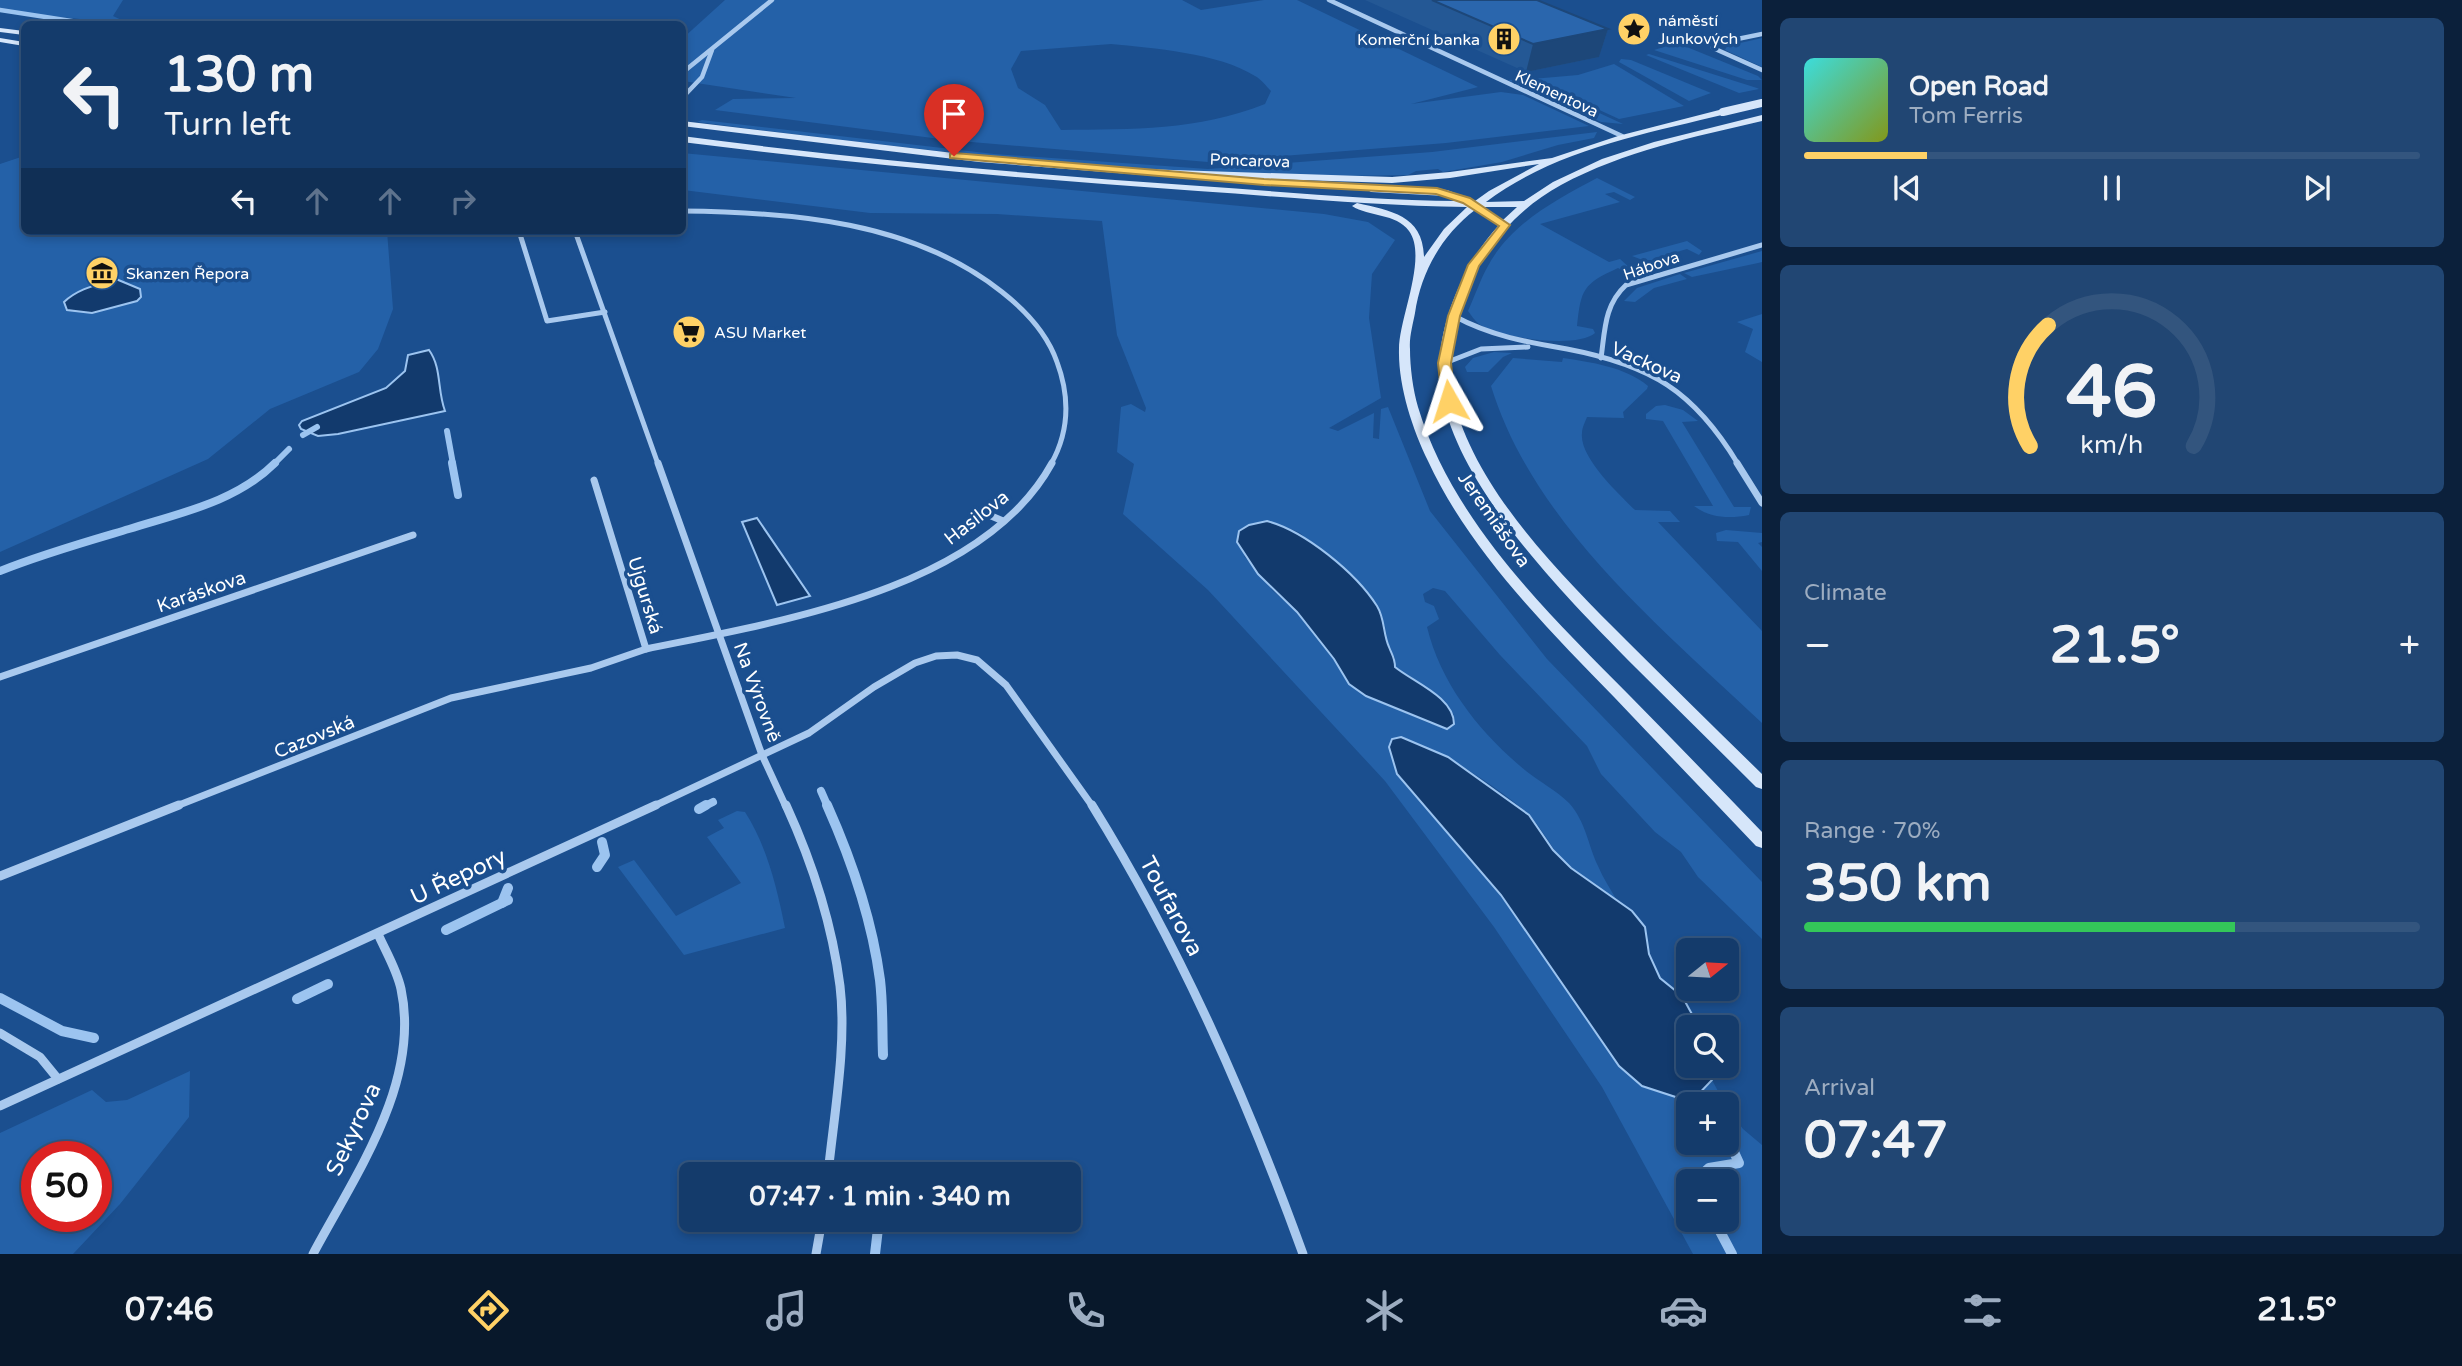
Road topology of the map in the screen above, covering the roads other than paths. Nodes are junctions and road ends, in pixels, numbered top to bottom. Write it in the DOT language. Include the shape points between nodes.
graph roads {
  1 [pos="772,0"];
  2 [pos="1329,0"];
  3 [pos="0,30"];
  4 [pos="21,33"];
  5 [pos="1762,34"];
  6 [pos="0,40"];
  7 [pos="21,44"];
  8 [pos="712,49"];
  9 [pos="686,70"];
  10 [pos="1762,70"];
  11 [pos="686,94"];
  12 [pos="1762,103"];
  13 [pos="1762,118"];
  14 [pos="686,123"];
  15 [pos="1622,136"];
  16 [pos="686,139"];
  17 [pos="1564,158"];
  18 [pos="1143,172"];
  19 [pos="1308,195"];
  20 [pos="1527,205"];
  21 [pos="1475,206"];
  22 [pos="686,211"];
  23 [pos="1505,225"];
  24 [pos="520,235"];
  25 [pos="576,235"];
  26 [pos="1762,245"];
  27 [pos="1420,273"];
  28 [pos="605,312"];
  29 [pos="1454,316"];
  30 [pos="1549,348"];
  31 [pos="1601,358"];
  32 [pos="1445,363"];
  33 [pos="594,480"];
  34 [pos="1761,499"];
  35 [pos="982,512"];
  36 [pos="1003,521"];
  37 [pos="413,535"];
  38 [pos="719,634"];
  39 [pos="646,649"];
  40 [pos="921,660"];
  41 [pos="0,677"];
  42 [pos="762,755"];
  43 [pos="1762,783"];
  44 [pos="1762,842"];
  45 [pos="0,876"];
  46 [pos="379,934"];
  47 [pos="0,1034"];
  48 [pos="58,1079"];
  49 [pos="0,1106"];
  50 [pos="829,1162"];
  51 [pos="820,1232"];
  52 [pos="313,1254"];
  53 [pos="816,1254"];
  54 [pos="1303,1254"];
  1 -- 8 [label="street"];
  2 -- 15 [label="street, Klementova"];
  3 -- 4 [label="main road"];
  5 -- 10 [label="street" via="1713,44 1713,48"];
  6 -- 7 [label="main road"];
  8 -- 9 [label="street"];
  8 -- 11 [label="street" via="706,74"];
  12 -- 15 [label="main road, Jeremiášova, bridge"];
  13 -- 20 [label="main road, Jeremiášova" via="1676,138 1606,161 1555,184"];
  14 -- 18 [label="main road, Poncarova" via="979,159"];
  15 -- 17 [label="main road, Jeremiášova"];
  16 -- 19 [label="main road, Poncarova" via="921,166"];
  17 -- 18 [label="main road, Poncarova" via="1392,180"];
  17 -- 21 [label="main road, Jeremiášova"];
  18 -- 21 [label="main road" via="1437,191"];
  19 -- 21 [label="main road, Poncarova"];
  19 -- 27 [label="main road" via="1373,210 1408,226 1418,238"];
  20 -- 21 [label="main road, Poncarova"];
  20 -- 23 [label="main road, Jeremiášova"];
  21 -- 23 [label="main road"];
  21 -- 27 [label="main road, Jeremiášova" via="1452,226"];
  22 -- 36 [label="street, Hasilova" via="795,217 908,242 957,263 998,288 1029,318 1054,350 1067,390 1064,436 1046,472"];
  23 -- 29 [label="main road, Jeremiášova" via="1473,265"];
  24 -- 28 [label="street" via="547,321"];
  25 -- 28 [label="street, Na Výrovně"];
  26 -- 31 [label="street, Hábova" via="1626,285 1615,293 1607,311"];
  27 -- 44 [label="main road, Jeremiášova" via="1405,326 1405,369 1421,433 1449,489 1491,552 1552,625"];
  28 -- 38 [label="street, Na Výrovně"];
  29 -- 30 [label="street, Vackova" via="1486,334"];
  29 -- 32 [label="main road, Jeremiášova"];
  30 -- 31 [label="street, Vackova"];
  30 -- 32 [label="street, Vackova" via="1491,348"];
  31 -- 34 [label="street, Vackova" via="1656,379 1694,404"];
  32 -- 43 [label="main road, Jeremiášova" via="1449,401 1461,433 1515,525 1600,622"];
  33 -- 39 [label="street, Ujgurská"];
  35 -- 36 [label="street"];
  36 -- 38 [label="street, Hasilova" via="967,549 848,603"];
  37 -- 41 [label="street, Karáskova"];
  38 -- 39 [label="street, Ujgurská"];
  38 -- 42 [label="street, Na Výrovně"];
  39 -- 45 [label="street, Cazovská" via="591,668 452,698"];
  40 -- 42 [label="street, U Řepory" via="818,729"];
  40 -- 54 [label="street, Toufarova" via="960,656 979,661 996,676 1066,766 1128,864 1204,1008"];
  42 -- 46 [label="street, U Řepory"];
  42 -- 50 [label="street, Na Výrovně" via="807,850 839,987 840,1061"];
  46 -- 48 [label="street, U Řepory"];
  46 -- 52 [label="street, Sekyrova" via="401,991 404,1036 393,1095"];
  47 -- 48 [label="street" via="33,1050"];
  48 -- 49 [label="street, U Řepory"];
  51 -- 53 [label="street"];
}
